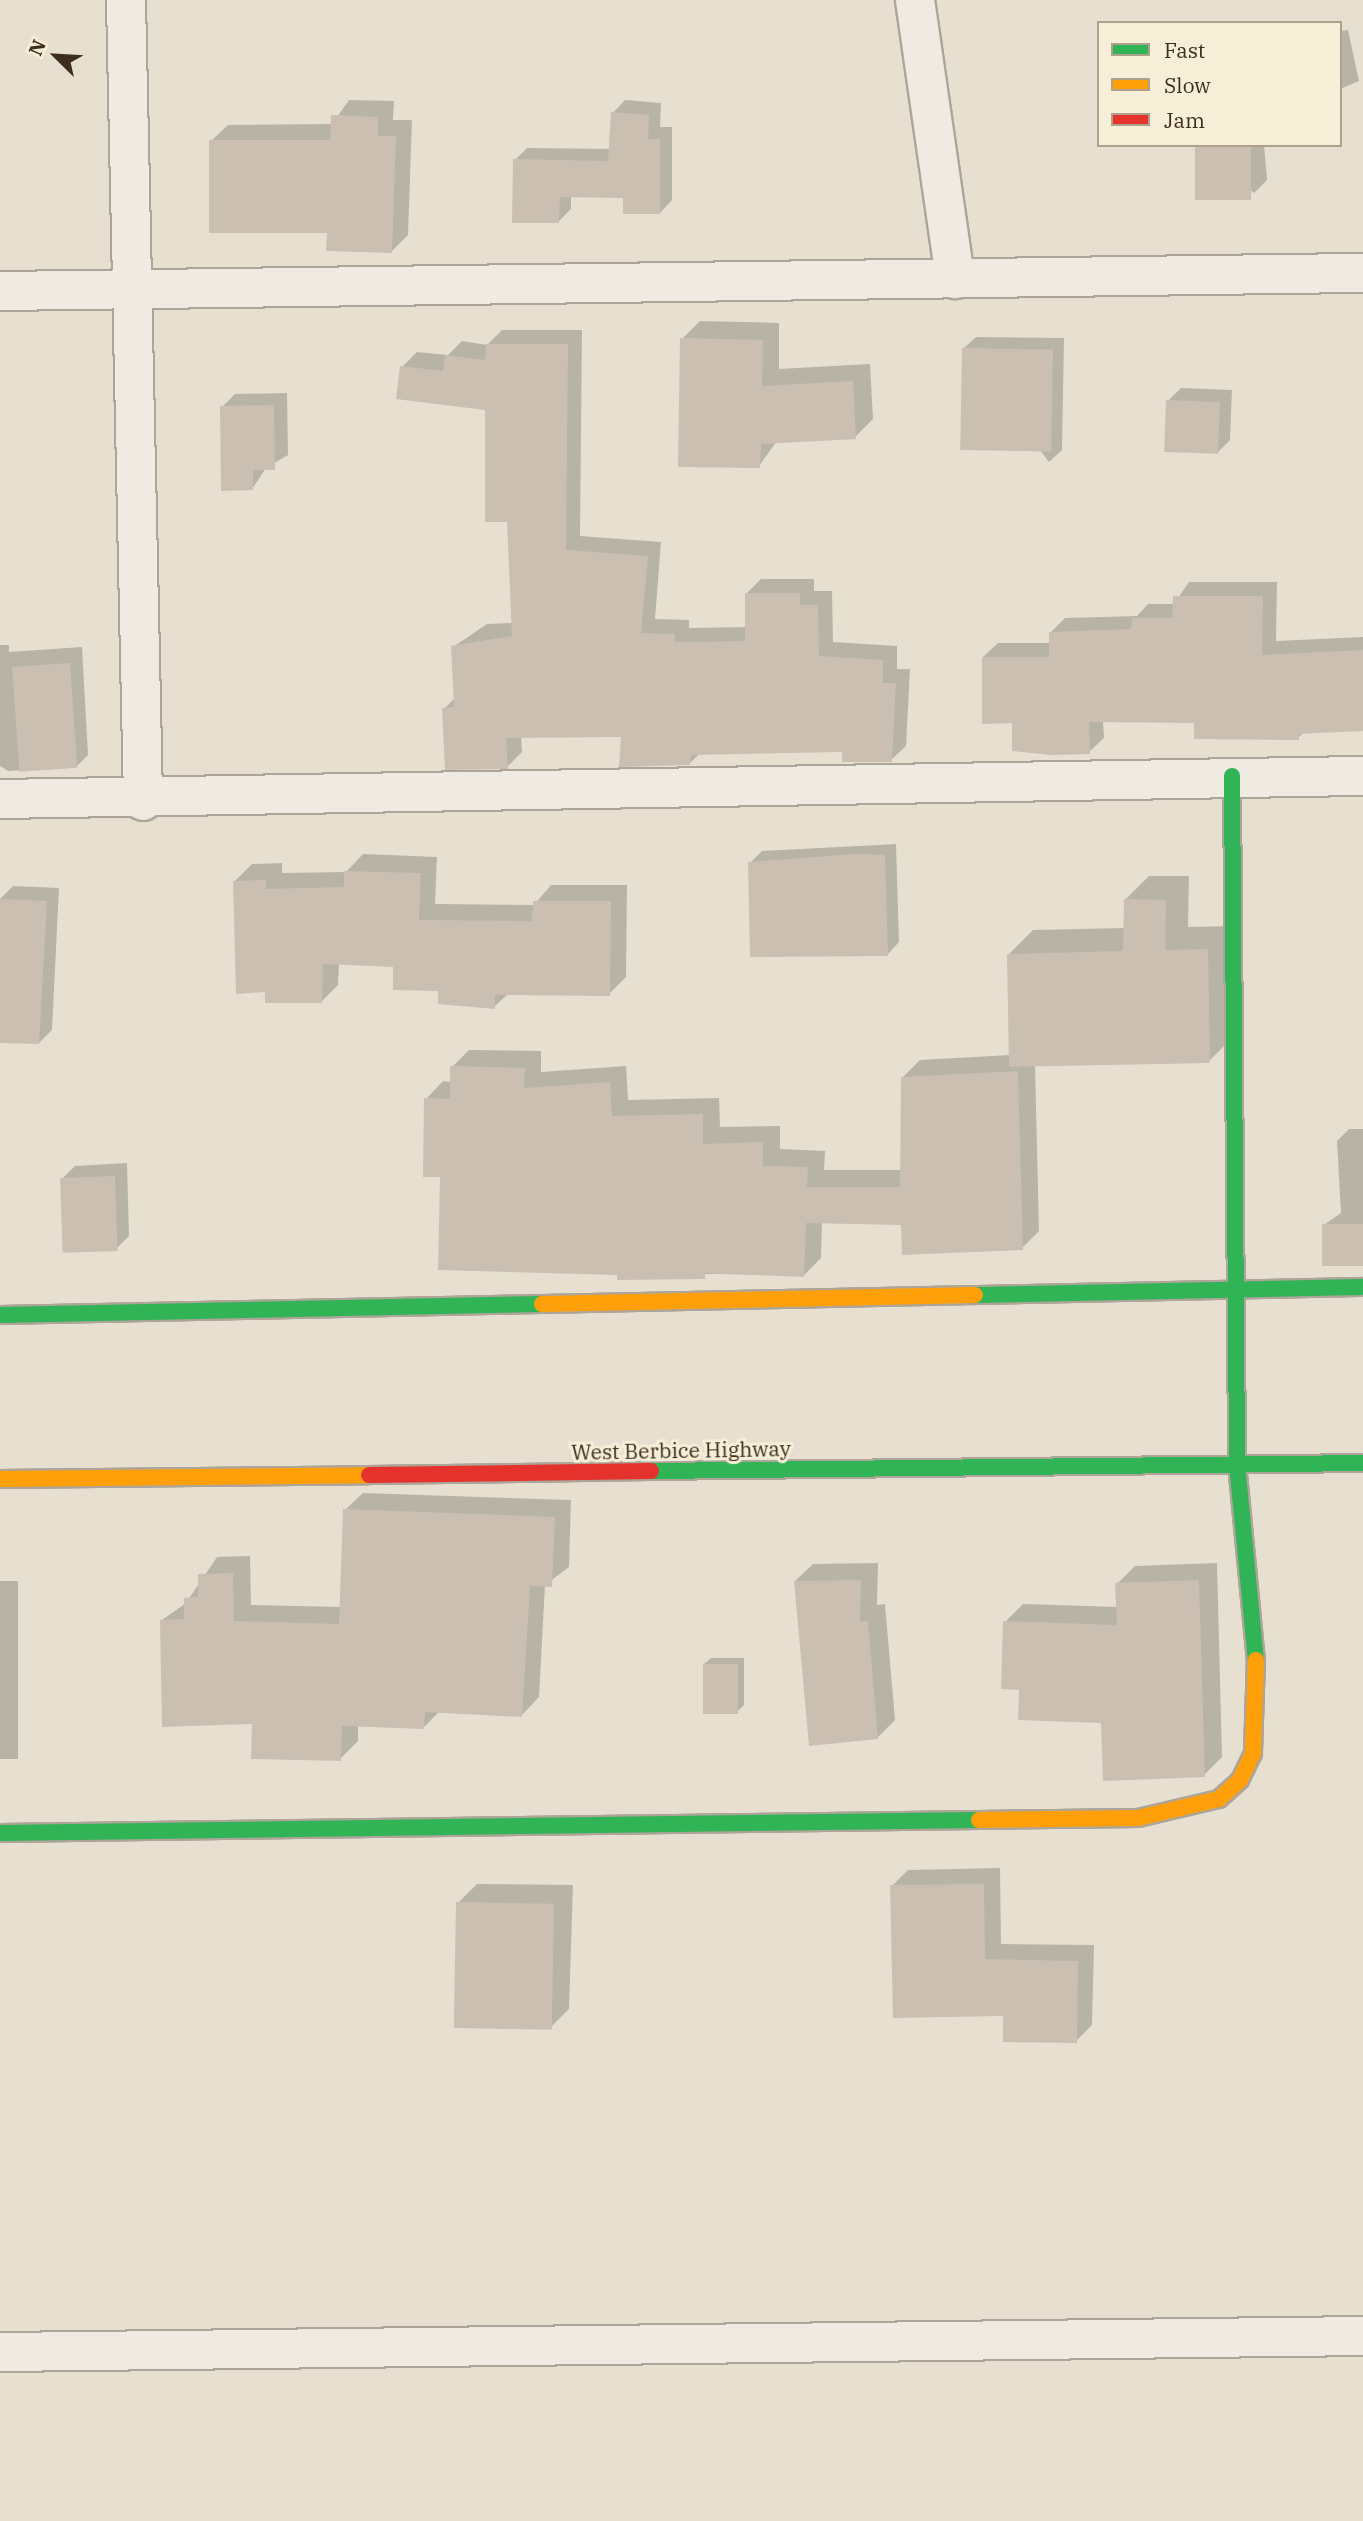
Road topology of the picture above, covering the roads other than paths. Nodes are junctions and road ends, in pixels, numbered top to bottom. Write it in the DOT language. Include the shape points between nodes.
graph roads {
  1 [pos="127,0"];
  2 [pos="915,0"];
  3 [pos="1363,273"];
  4 [pos="955,279"];
  5 [pos="0,291"];
  6 [pos="133,292"];
  7 [pos="1232,776"];
  8 [pos="1363,776"];
  9 [pos="0,799"];
  10 [pos="143,801"];
  11 [pos="1363,1287"];
  12 [pos="1236,1290"];
  13 [pos="0,1315"];
  14 [pos="1363,1463"];
  15 [pos="1237,1464"];
  16 [pos="0,1479"];
  17 [pos="0,1833"];
  18 [pos="1363,2336"];
  19 [pos="0,2352"];
  1 -- 6 [label="street"];
  2 -- 4 [label="street"];
  3 -- 4 [label="street"];
  4 -- 6 [label="street"];
  5 -- 6 [label="street"];
  6 -- 10 [label="street"];
  7 -- 8 [label="street"];
  7 -- 10 [label="street"];
  7 -- 12 [label="street"];
  9 -- 10 [label="street"];
  11 -- 12 [label="street"];
  12 -- 13 [label="street"];
  12 -- 15 [label="street"];
  14 -- 15 [label="street, West Berbice Highway"];
  15 -- 16 [label="street, West Berbice Highway"];
  15 -- 17 [label="street" via="1256,1627 1253,1753 1240,1780 1219,1799 1138,1818"];
  18 -- 19 [label="street"];
}
